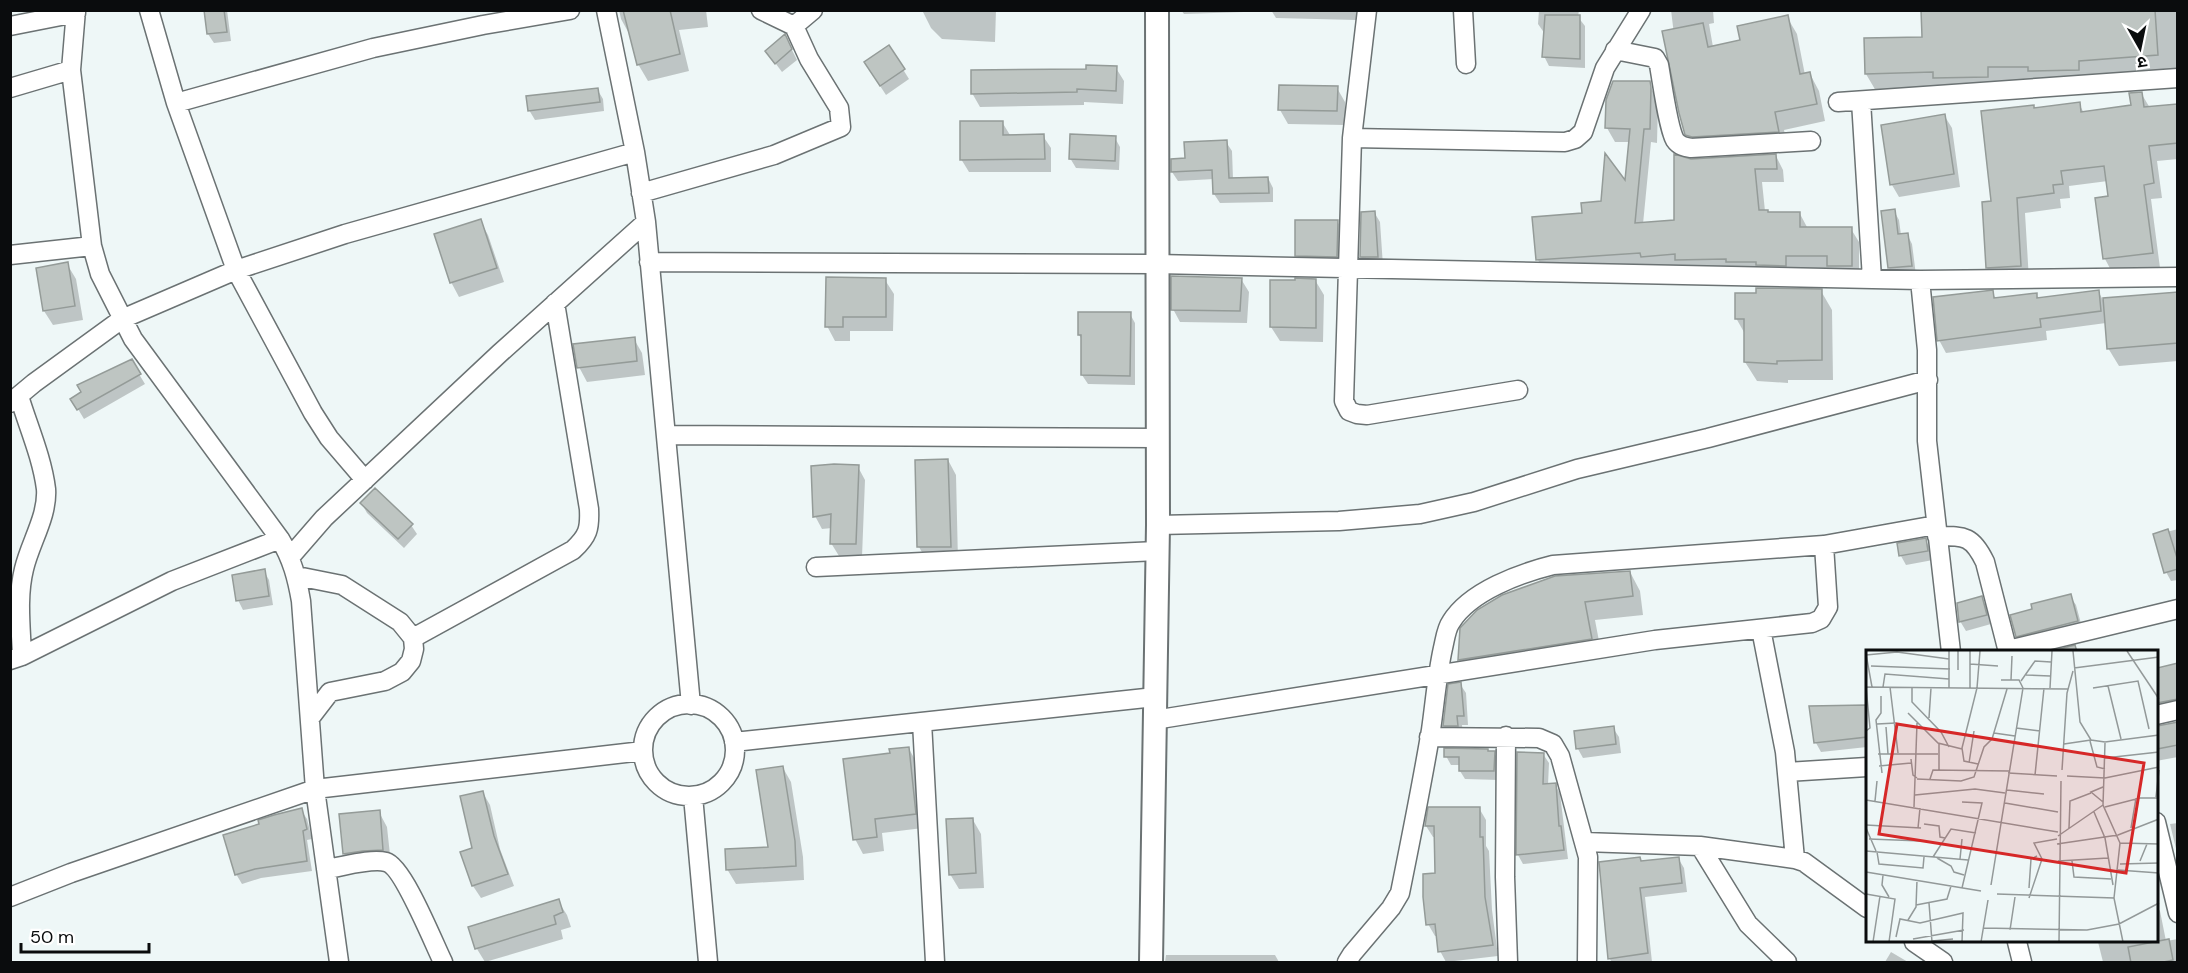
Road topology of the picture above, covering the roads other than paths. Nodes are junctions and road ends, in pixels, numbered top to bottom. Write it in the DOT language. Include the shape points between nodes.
graph roads {
  1 [pos="149,10"];
  2 [pos="570,10"];
  3 [pos="606,10"];
  4 [pos="761,10"];
  5 [pos="813,10"];
  6 [pos="1157,10"];
  7 [pos="1367,10"];
  8 [pos="1463,10"];
  9 [pos="1641,10"];
  10 [pos="76,12"];
  11 [pos="483,18"];
  12 [pos="10,26"];
  13 [pos="794,26"];
  14 [pos="1614,50"];
  15 [pos="1466,64"];
  16 [pos="71,70"];
  17 [pos="2178,78"];
  18 [pos="10,88"];
  19 [pos="1861,101"];
  20 [pos="1838,102"];
  21 [pos="176,103"];
  22 [pos="1352,138"];
  23 [pos="1811,141"];
  24 [pos="635,152"];
  25 [pos="641,193"];
  26 [pos="646,222"];
  27 [pos="92,246"];
  28 [pos="10,255"];
  29 [pos="649,262"];
  30 [pos="1156,264"];
  31 [pos="1347,268"];
  32 [pos="236,270"];
  33 [pos="2178,277"];
  34 [pos="1882,279"];
  35 [pos="1920,280"];
  36 [pos="555,303"];
  37 [pos="122,319"];
  38 [pos="1928,380"];
  39 [pos="1518,390"];
  40 [pos="15,399"];
  41 [pos="666,435"];
  42 [pos="1156,438"];
  43 [pos="365,480"];
  44 [pos="1158,525"];
  45 [pos="1936,531"];
  46 [pos="280,539"];
  47 [pos="1824,545"];
  48 [pos="1157,551"];
  49 [pos="291,556"];
  50 [pos="816,567"];
  51 [pos="297,576"];
  52 [pos="2178,609"];
  53 [pos="1761,629"];
  54 [pos="413,638"];
  55 [pos="1951,650"];
  56 [pos="2008,650"];
  57 [pos="2012,650"];
  58 [pos="16,658"];
  59 [pos="1437,674"];
  60 [pos="1155,697"];
  61 [pos="691,705"];
  62 [pos="2178,710"];
  63 [pos="2158,715"];
  64 [pos="310,718"];
  65 [pos="1154,720"];
  66 [pos="922,722"];
  67 [pos="1506,736"];
  68 [pos="1430,737"];
  69 [pos="734,742"];
  70 [pos="643,751"];
  71 [pos="1866,767"];
  72 [pos="1787,772"];
  73 [pos="315,789"];
  74 [pos="693,796"];
  75 [pos="2158,826"];
  76 [pos="1584,842"];
  77 [pos="1700,846"];
  78 [pos="1795,859"];
  79 [pos="326,869"];
  80 [pos="10,897"];
  81 [pos="1866,907"];
  82 [pos="2178,913"];
  83 [pos="1915,943"];
  84 [pos="2017,943"];
  85 [pos="339,963"];
  86 [pos="443,963"];
  87 [pos="708,963"];
  88 [pos="935,963"];
  89 [pos="1151,963"];
  90 [pos="1347,963"];
  91 [pos="1508,963"];
  92 [pos="1587,963"];
  93 [pos="1787,963"];
  94 [pos="1943,963"];
  95 [pos="2022,963"];
  1 -- 21 [label="street"];
  2 -- 11 [label="street"];
  3 -- 24 [label="street"];
  4 -- 13 [label="street"];
  5 -- 13 [label="street"];
  6 -- 30 [label="main road"];
  7 -- 22 [label="street"];
  8 -- 15 [label="street"];
  9 -- 14 [label="street"];
  10 -- 12 [label="street"];
  10 -- 16 [label="street"];
  11 -- 21 [label="street"];
  13 -- 25 [label="street" via="839,108 841,127 774,155"];
  14 -- 22 [label="street" via="1583,132 1575,139 1565,142"];
  14 -- 23 [label="street" via="1655,58 1675,141 1681,146"];
  16 -- 18 [label="street"];
  16 -- 27 [label="street"];
  17 -- 19 [label="street"];
  19 -- 20 [label="street"];
  19 -- 34 [label="street"];
  21 -- 32 [label="street"];
  22 -- 31 [label="street"];
  24 -- 25 [label="street"];
  24 -- 32 [label="street" via="345,234"];
  25 -- 26 [label="street"];
  26 -- 29 [label="street"];
  26 -- 36 [label="street"];
  27 -- 28 [label="street"];
  27 -- 37 [label="street" via="100,274"];
  29 -- 30 [label="street"];
  29 -- 41 [label="street"];
  30 -- 31 [label="street"];
  30 -- 42 [label="main road"];
  31 -- 34 [label="street"];
  31 -- 39 [label="street" via="1344,401 1349,411 1367,415"];
  32 -- 37 [label="street"];
  32 -- 43 [label="street" via="313,413"];
  33 -- 35 [label="street"];
  34 -- 35 [label="street"];
  35 -- 38 [label="street"];
  36 -- 43 [label="street"];
  36 -- 54 [label="street" via="589,509 585,539 573,550"];
  37 -- 40 [label="street"];
  37 -- 46 [label="street"];
  38 -- 44 [label="street" via="1577,469 1474,502 1420,514 1339,521"];
  38 -- 45 [label="street" via="1927,441"];
  40 -- 58 [label="street" via="40,462 46,490 45,505 24,569"];
  41 -- 42 [label="street"];
  41 -- 61 [label="street"];
  42 -- 44 [label="main road"];
  43 -- 49 [label="street"];
  44 -- 48 [label="main road"];
  45 -- 47 [label="street"];
  45 -- 55 [label="street"];
  45 -- 56 [label="street" via="1962,536 1980,551"];
  46 -- 49 [label="street"];
  46 -- 58 [label="street" via="172,581"];
  47 -- 53 [label="street" via="1826,613 1812,624"];
  47 -- 59 [label="street" via="1584,562 1530,571 1479,595 1457,614 1450,622"];
  48 -- 50 [label="street"];
  48 -- 60 [label="main road"];
  49 -- 51 [label="street"];
  51 -- 54 [label="street" via="342,585 400,622"];
  51 -- 64 [label="street"];
  52 -- 57 [label="street"];
  53 -- 59 [label="street" via="1655,640"];
  53 -- 72 [label="street"];
  54 -- 64 [label="street" via="411,661 402,672 385,681 330,692"];
  59 -- 65 [label="street"];
  59 -- 68 [label="street"];
  60 -- 65 [label="main road"];
  60 -- 66 [label="street"];
  61 -- 69 [label="street" via="719,716"];
  61 -- 70 [label="street" via="676,706 652,723"];
  62 -- 63 [label="street"];
  64 -- 73 [label="street"];
  65 -- 89 [label="main road"];
  66 -- 69 [label="street"];
  66 -- 88 [label="street"];
  67 -- 68 [label="street"];
  67 -- 76 [label="street" via="1539,738 1553,744 1560,756"];
  67 -- 91 [label="street"];
  68 -- 90 [label="street" via="1400,892"];
  69 -- 74 [label="street" via="730,771 720,784"];
  70 -- 73 [label="street"];
  70 -- 74 [label="street" via="645,766 653,779 670,792"];
  71 -- 72 [label="street"];
  72 -- 78 [label="street"];
  73 -- 79 [label="street"];
  73 -- 80 [label="street"];
  74 -- 87 [label="street"];
  75 -- 82 [label="street"];
  76 -- 77 [label="street"];
  76 -- 92 [label="street" via="1588,857"];
  77 -- 78 [label="street"];
  77 -- 93 [label="street" via="1748,924"];
  78 -- 81 [label="street"];
  79 -- 85 [label="street"];
  79 -- 86 [label="street" via="377,861 392,864"];
  83 -- 94 [label="street"];
  84 -- 95 [label="street"];
}
